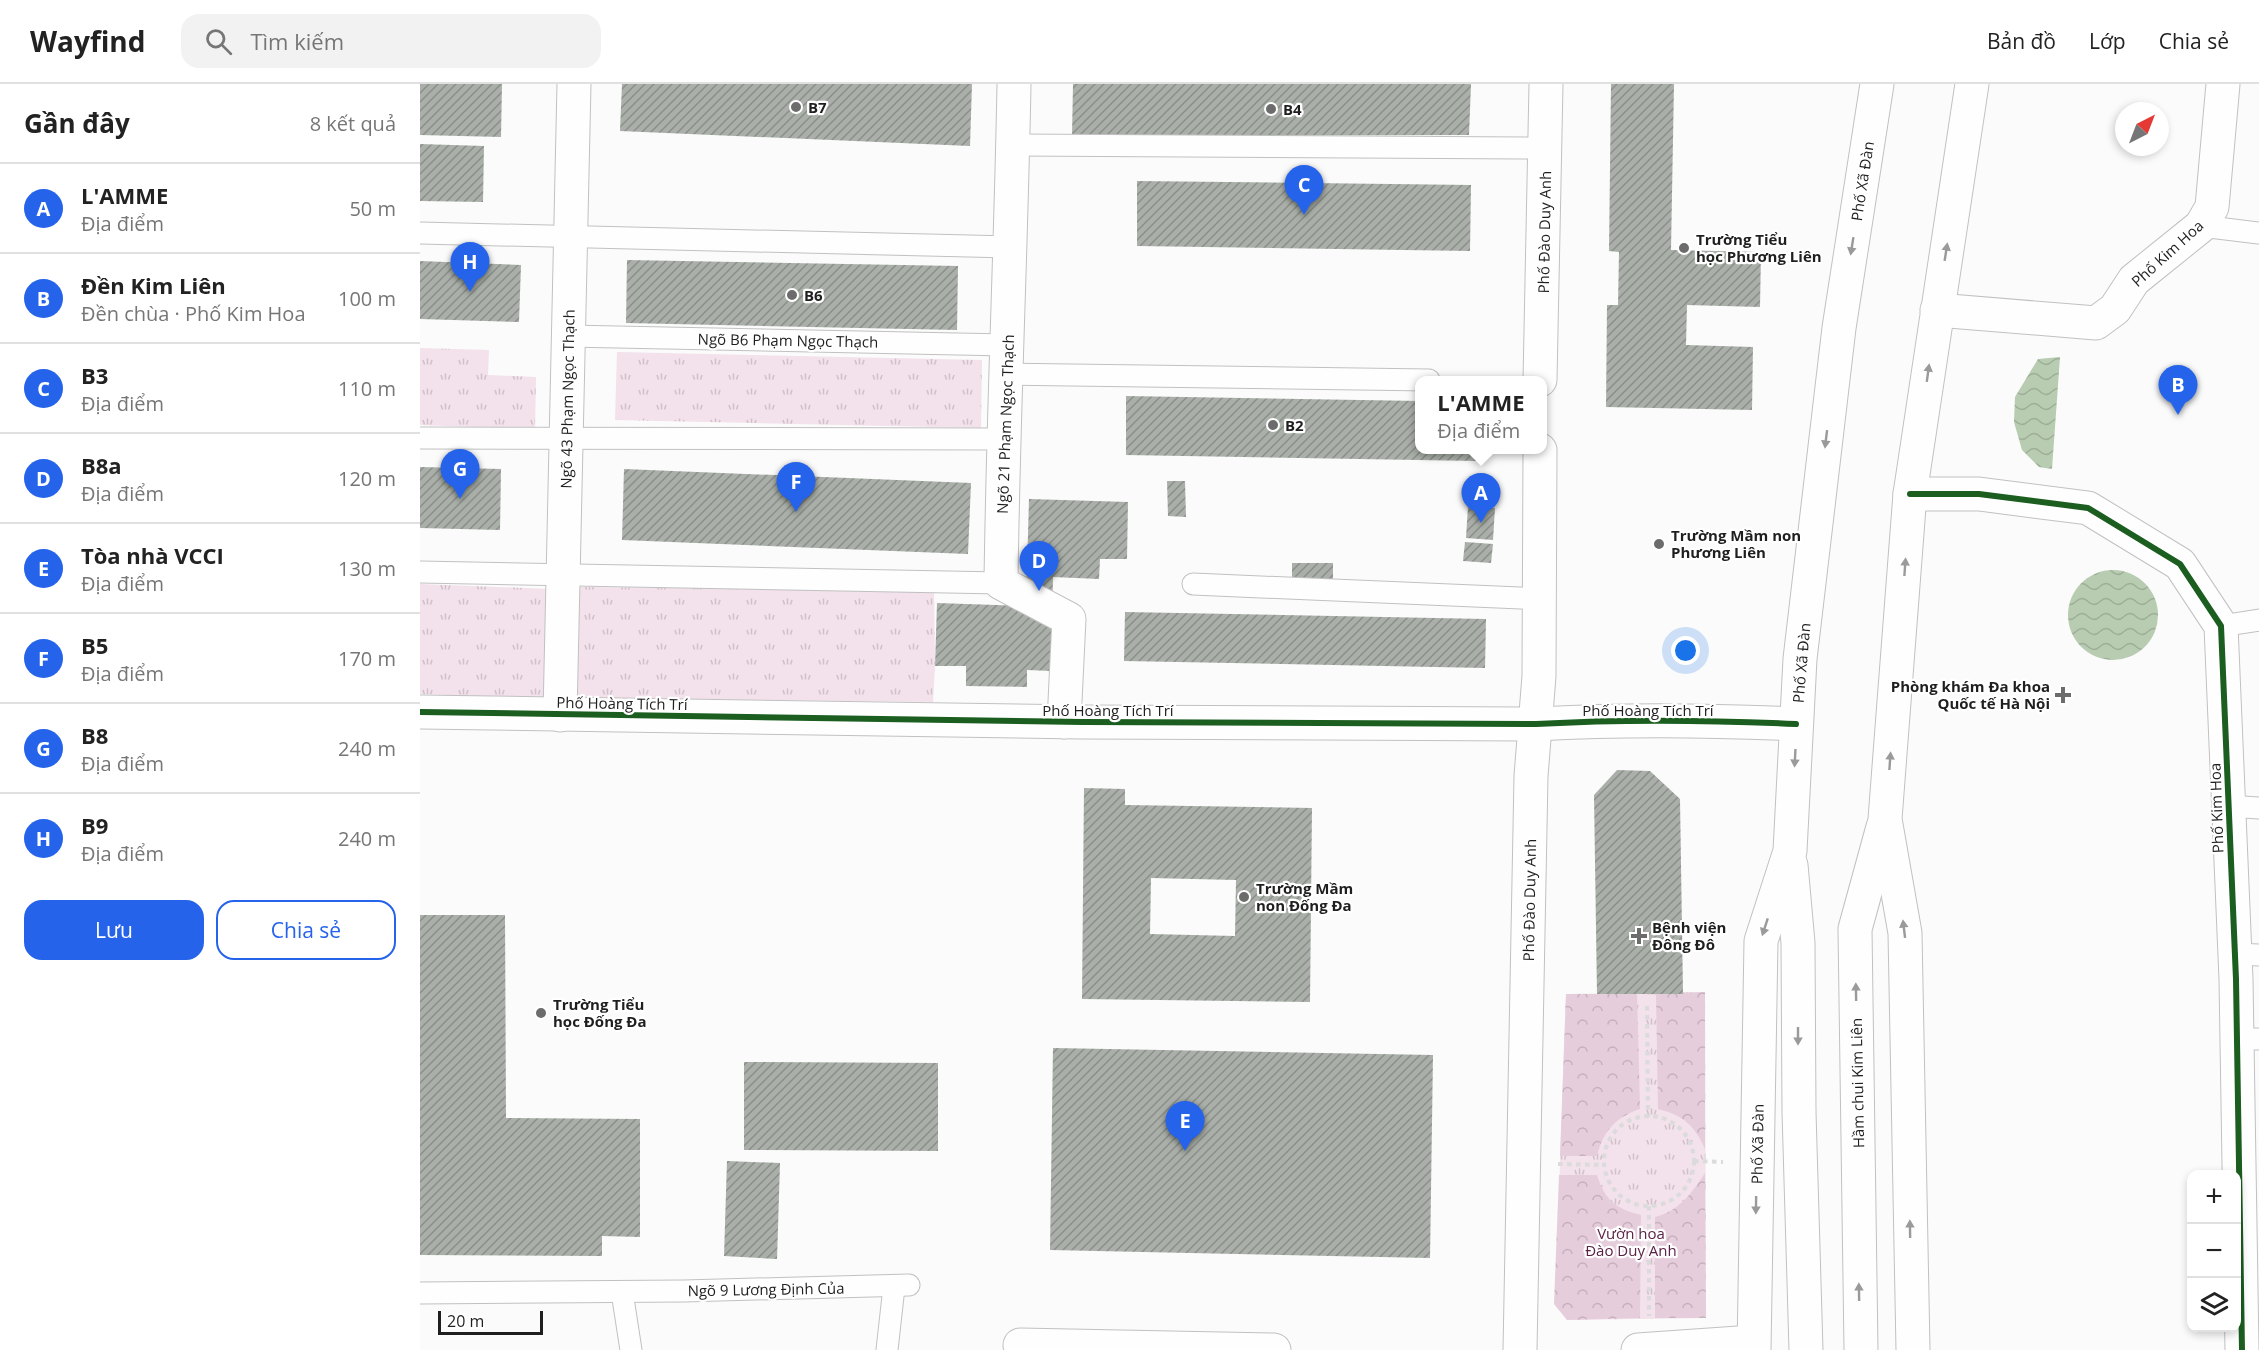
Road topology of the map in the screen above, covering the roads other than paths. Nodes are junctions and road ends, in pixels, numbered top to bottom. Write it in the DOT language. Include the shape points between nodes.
graph roads {
  1 [pos="574,84"];
  2 [pos="1014,84"];
  3 [pos="1546,84"];
  4 [pos="1877,84"];
  5 [pos="1972,84"];
  6 [pos="2223,84"];
  7 [pos="1013,145"];
  8 [pos="1545,148"];
  9 [pos="2201,226"];
  10 [pos="420,233"];
  11 [pos="2259,233"];
  12 [pos="570,237"];
  13 [pos="1011,247"];
  14 [pos="1937,310"];
  15 [pos="568,336"];
  16 [pos="1006,359"];
  17 [pos="1540,376"];
  18 [pos="1415,380"];
  19 [pos="420,438"];
  20 [pos="1002,439"];
  21 [pos="566,440"];
  22 [pos="1540,454"];
  23 [pos="1910,494"];
  24 [pos="420,572"];
  25 [pos="563,576"];
  26 [pos="1000,583"];
  27 [pos="1193,584"];
  28 [pos="1540,599"];
  29 [pos="2259,620"];
  30 [pos="2221,626"];
  31 [pos="420,712"];
  32 [pos="560,715"];
  33 [pos="1064,722"];
  34 [pos="1536,724"];
  35 [pos="1796,724"];
  36 [pos="2243,807"];
  37 [pos="1885,819"];
  38 [pos="1790,851"];
  39 [pos="2247,955"];
  40 [pos="2248,1039"];
  41 [pos="622,1292"];
  42 [pos="420,1293"];
  43 [pos="1644,1336"];
  44 [pos="2248,1344"];
  45 [pos="1020,1345"];
  46 [pos="1754,1346"];
  47 [pos="631,1350"];
  48 [pos="887,1350"];
  49 [pos="1274,1350"];
  50 [pos="1520,1350"];
  51 [pos="1806,1350"];
  52 [pos="1861,1350"];
  53 [pos="1913,1350"];
  1 -- 12 [label="street, Ngõ 43 Phạm Ngọc Thạch"];
  2 -- 7 [label="street, Ngõ 21 Phạm Ngọc Thạch"];
  3 -- 8 [label="street, Phố Đào Duy Anh"];
  4 -- 35 [label="street, Phố Xã Đàn, one-way" via="1839,328 1800,659"];
  14 -- 5 [label="street, one-way"];
  6 -- 9 [label="street, Phố Kim Hoa" via="2212,207"];
  7 -- 8 [label="lane"];
  7 -- 13 [label="street, Ngõ 21 Phạm Ngọc Thạch"];
  8 -- 17 [label="street, Phố Đào Duy Anh"];
  9 -- 11 [label="lane"];
  9 -- 14 [label="street, Phố Kim Hoa" via="2134,279 2115,309 2096,323"];
  10 -- 12 [label="lane"];
  12 -- 13 [label="lane"];
  12 -- 15 [label="street, Ngõ 43 Phạm Ngọc Thạch"];
  13 -- 16 [label="street, Ngõ 21 Phạm Ngọc Thạch"];
  23 -- 14 [label="street, one-way"];
  15 -- 16 [label="lane, Ngõ B6 Phạm Ngọc Thạch"];
  15 -- 21 [label="street, Ngõ 43 Phạm Ngọc Thạch"];
  16 -- 18 [label="lane, Ngõ B6 Phạm Ngọc Thạch"];
  16 -- 20 [label="street, Ngõ 21 Phạm Ngọc Thạch"];
  19 -- 21 [label="lane"];
  20 -- 21 [label="lane"];
  20 -- 26 [label="street, Ngõ 21 Phạm Ngọc Thạch"];
  21 -- 25 [label="street, Ngõ 43 Phạm Ngọc Thạch"];
  22 -- 28 [label="street, Phố Đào Duy Anh"];
  23 -- 30 [label="street" via="1979,494 2088,508 2180,564"];
  37 -- 23 [label="street, one-way"];
  24 -- 25 [label="lane"];
  25 -- 26 [label="lane"];
  25 -- 32 [label="street, Ngõ 43 Phạm Ngọc Thạch"];
  26 -- 33 [label="street" via="1069,619"];
  27 -- 28 [label="lane"];
  28 -- 34 [label="street, Phố Đào Duy Anh"];
  29 -- 30 [label="lane"];
  30 -- 36 [label="street, Phố Kim Hoa"];
  31 -- 32 [label="street, Phố Hoàng Tích Trí"];
  32 -- 33 [label="street, Phố Hoàng Tích Trí"];
  33 -- 34 [label="street, Phố Hoàng Tích Trí"];
  34 -- 35 [label="street, Phố Hoàng Tích Trí"];
  34 -- 50 [label="street, Phố Đào Duy Anh" via="1531,776"];
  35 -- 38 [label="street, Phố Xã Đàn, one-way"];
  36 -- 39 [label="street, Phố Kim Hoa"];
  52 -- 37 [label="street, Hầm chui Kim Liên, one-way" via="1855,929"];
  53 -- 37 [label="street, one-way" via="1905,933"];
  38 -- 46 [label="street, Phố Xã Đàn, one-way" via="1761,941"];
  38 -- 51 [label="street, one-way" via="1798,943"];
  39 -- 40 [label="street, Phố Kim Hoa"];
  40 -- 44 [label="street, Phố Kim Hoa"];
  41 -- 42 [label="lane, Ngõ 9 Lương Định Của"];
  41 -- 47 [label="lane"];
  41 -- 48 [label="lane, Ngõ 9 Lương Định Của" via="902,1286"];
  43 -- 46 [label="street"];
  45 -- 49 [label="street"];
}
